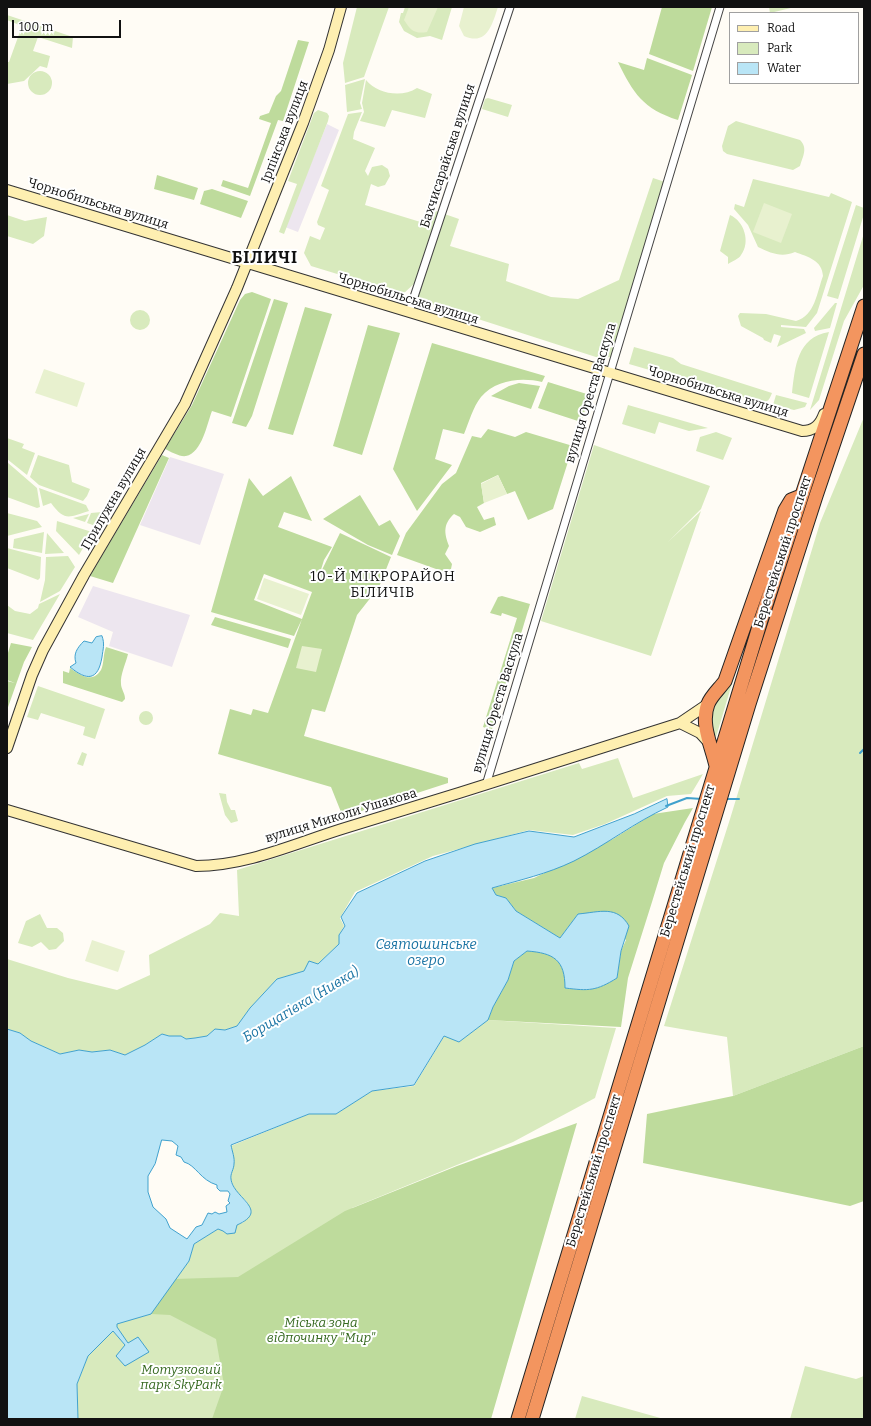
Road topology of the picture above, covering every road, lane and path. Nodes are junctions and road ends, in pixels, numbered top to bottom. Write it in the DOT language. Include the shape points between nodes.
graph roads {
  1 [pos="341,7"];
  2 [pos="510,7"];
  3 [pos="720,7"];
  4 [pos="7,190"];
  5 [pos="246,264"];
  6 [pos="863,308"];
  7 [pos="409,312"];
  8 [pos="864,354"];
  9 [pos="609,373"];
  10 [pos="802,431"];
  11 [pos="812,463"];
  12 [pos="801,496"];
  13 [pos="708,704"];
  14 [pos="680,723"];
  15 [pos="712,747"];
  16 [pos="7,748"];
  17 [pos="717,768"];
  18 [pos="486,785"];
  19 [pos="7,810"];
  20 [pos="518,1419"];
  21 [pos="532,1419"];
  1 -- 5 [label="street, Ірпінська вулиця" via="303,123"];
  2 -- 7 [label="street, Бахчисарайська вулиця"];
  3 -- 9 [label="street, вулиця Ореста Васкула"];
  4 -- 5 [label="street, Чорнобильська вулиця"];
  5 -- 7 [label="street, Чорнобильська вулиця"];
  5 -- 16 [label="street, Прилужна вулиця" via="184,404 43,650"];
  6 -- 10 [label="street" via="856,320 822,420 814,430"];
  6 -- 11 [label="highway, Берестейський проспект"];
  7 -- 9 [label="street, Чорнобильська вулиця"];
  8 -- 21 [label="highway, Берестейський проспект" via="749,704"];
  9 -- 10 [label="street, Чорнобильська вулиця"];
  9 -- 18 [label="street, вулиця Ореста Васкула"];
  10 -- 11 [label="street" via="813,443"];
  11 -- 12 [label="highway, Берестейський проспект"];
  12 -- 13 [label="highway" via="791,500 784,510 725,681"];
  12 -- 17 [label="highway, Берестейський проспект"];
  13 -- 14 [label="street, вулиця Миколи Ушакова"];
  13 -- 15 [label="highway" via="707,734"];
  14 -- 15 [label="street" via="700,733"];
  14 -- 18 [label="street, вулиця Миколи Ушакова"];
  15 -- 17 [label="highway"];
  17 -- 20 [label="highway, Берестейський проспект"];
  18 -- 19 [label="street, вулиця Миколи Ушакова" via="280,849 215,866 196,866"];
}
